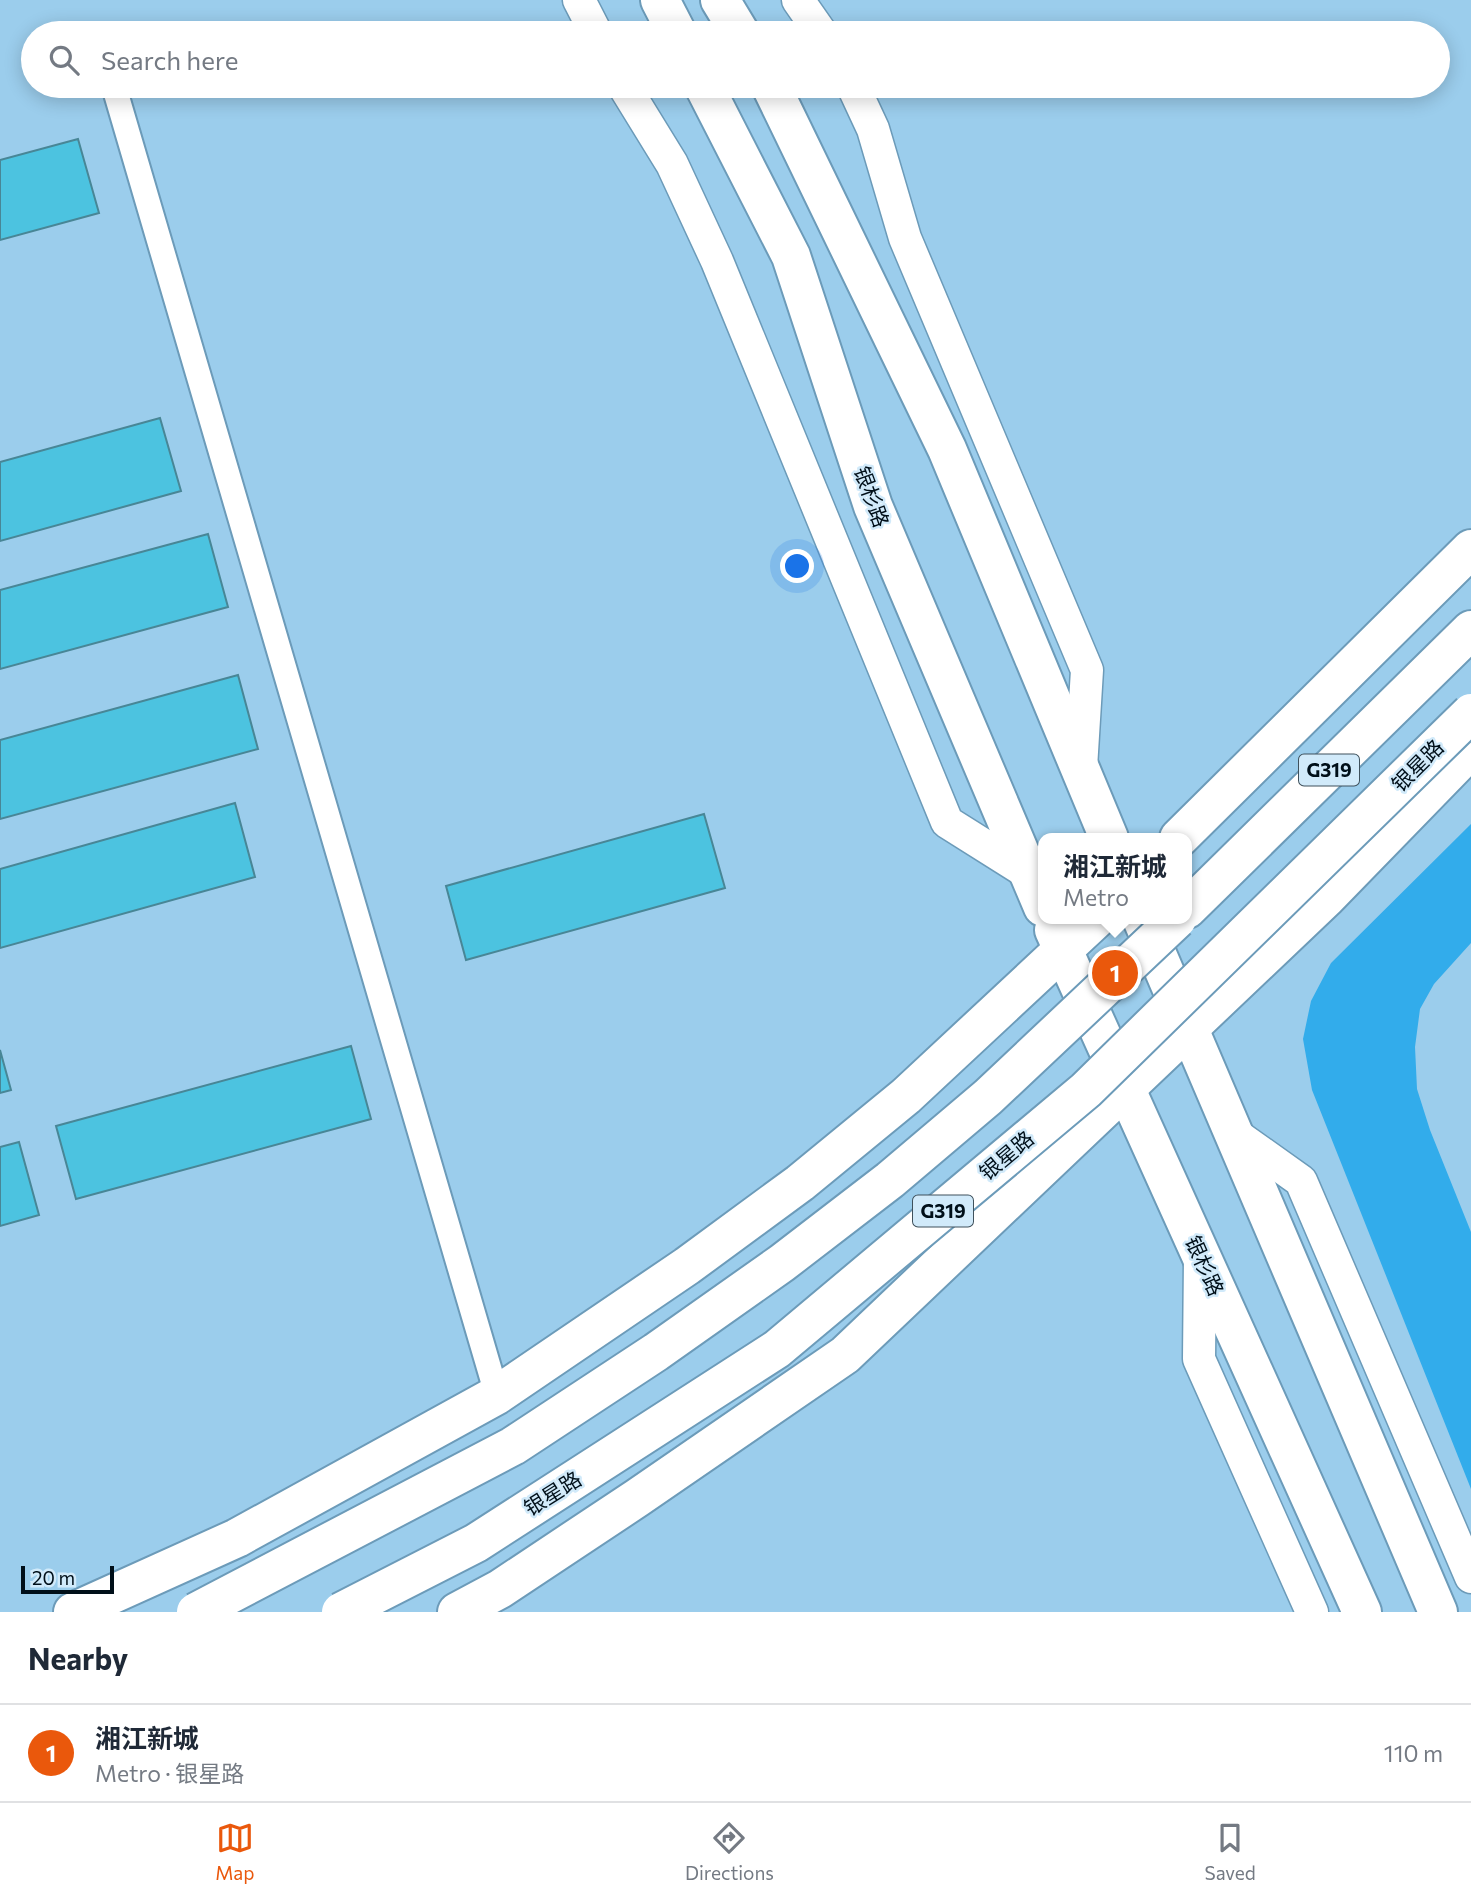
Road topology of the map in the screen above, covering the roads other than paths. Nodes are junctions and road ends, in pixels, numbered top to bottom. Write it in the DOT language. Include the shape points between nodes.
graph roads {
  1 [pos="579,0"];
  2 [pos="660,0"];
  3 [pos="720,0"];
  4 [pos="798,0"];
  5 [pos="590,21"];
  6 [pos="671,21"];
  7 [pos="733,21"];
  8 [pos="813,21"];
  9 [pos="117,98"];
  10 [pos="631,98"];
  11 [pos="710,98"];
  12 [pos="777,98"];
  13 [pos="859,98"];
  14 [pos="1471,549"];
  15 [pos="1471,630"];
  16 [pos="1471,713"];
  17 [pos="1471,749"];
  18 [pos="1081,770"];
  19 [pos="1107,833"];
  20 [pos="1184,833"];
  21 [pos="1036,890"];
  22 [pos="1192,904"];
  23 [pos="1084,924"];
  24 [pos="1144,924"];
  25 [pos="1172,924"];
  26 [pos="1056,935"];
  27 [pos="1188,1028"];
  28 [pos="1124,1088"];
  29 [pos="1232,1132"];
  30 [pos="1200,1257"];
  31 [pos="496,1395"];
  32 [pos="1471,1577"];
  33 [pos="73,1612"];
  34 [pos="196,1612"];
  35 [pos="341,1612"];
  36 [pos="457,1612"];
  37 [pos="1312,1612"];
  38 [pos="1362,1612"];
  39 [pos="1438,1612"];
  1 -- 5 [label="street"];
  2 -- 6 [label="main road"];
  3 -- 7 [label="main road"];
  4 -- 8 [label="street"];
  9 -- 31 [label="street"];
  10 -- 21 [label="street" via="672,164 717,261 947,822"];
  11 -- 21 [label="main road, 银杉路" via="791,256 873,506"];
  12 -- 18 [label="main road" via="947,449"];
  13 -- 18 [label="street" via="873,129 905,239 1087,670"];
  14 -- 20 [label="main road"];
  15 -- 22 [label="main road, G319"];
  16 -- 35 [label="main road, 银星路 / G319, bridge" via="1086,1090 777,1349 476,1543"];
  17 -- 27 [label="main road, 银星路" via="1326,898"];
  18 -- 19 [label="main road"];
  23 -- 26 [label="main road"];
  24 -- 27 [label="main road"];
  25 -- 34 [label="main road, G319, bridge" via="988,1097 890,1180 747,1287 513,1446"];
  26 -- 28 [label="main road, 银杉路"];
  26 -- 31 [label="main road" via="906,1096 800,1183 687,1266"];
  27 -- 28 [label="main road, 银星路"];
  27 -- 29 [label="main road"];
  28 -- 30 [label="main road, 银杉路"];
  28 -- 36 [label="main road, 银星路" via="845,1355 500,1589"];
  29 -- 32 [label="street" via="1301,1181"];
  29 -- 39 [label="main road"];
  30 -- 37 [label="street" via="1199,1359"];
  30 -- 38 [label="main road, 银杉路"];
  31 -- 33 [label="main road" via="237,1538"];
}
